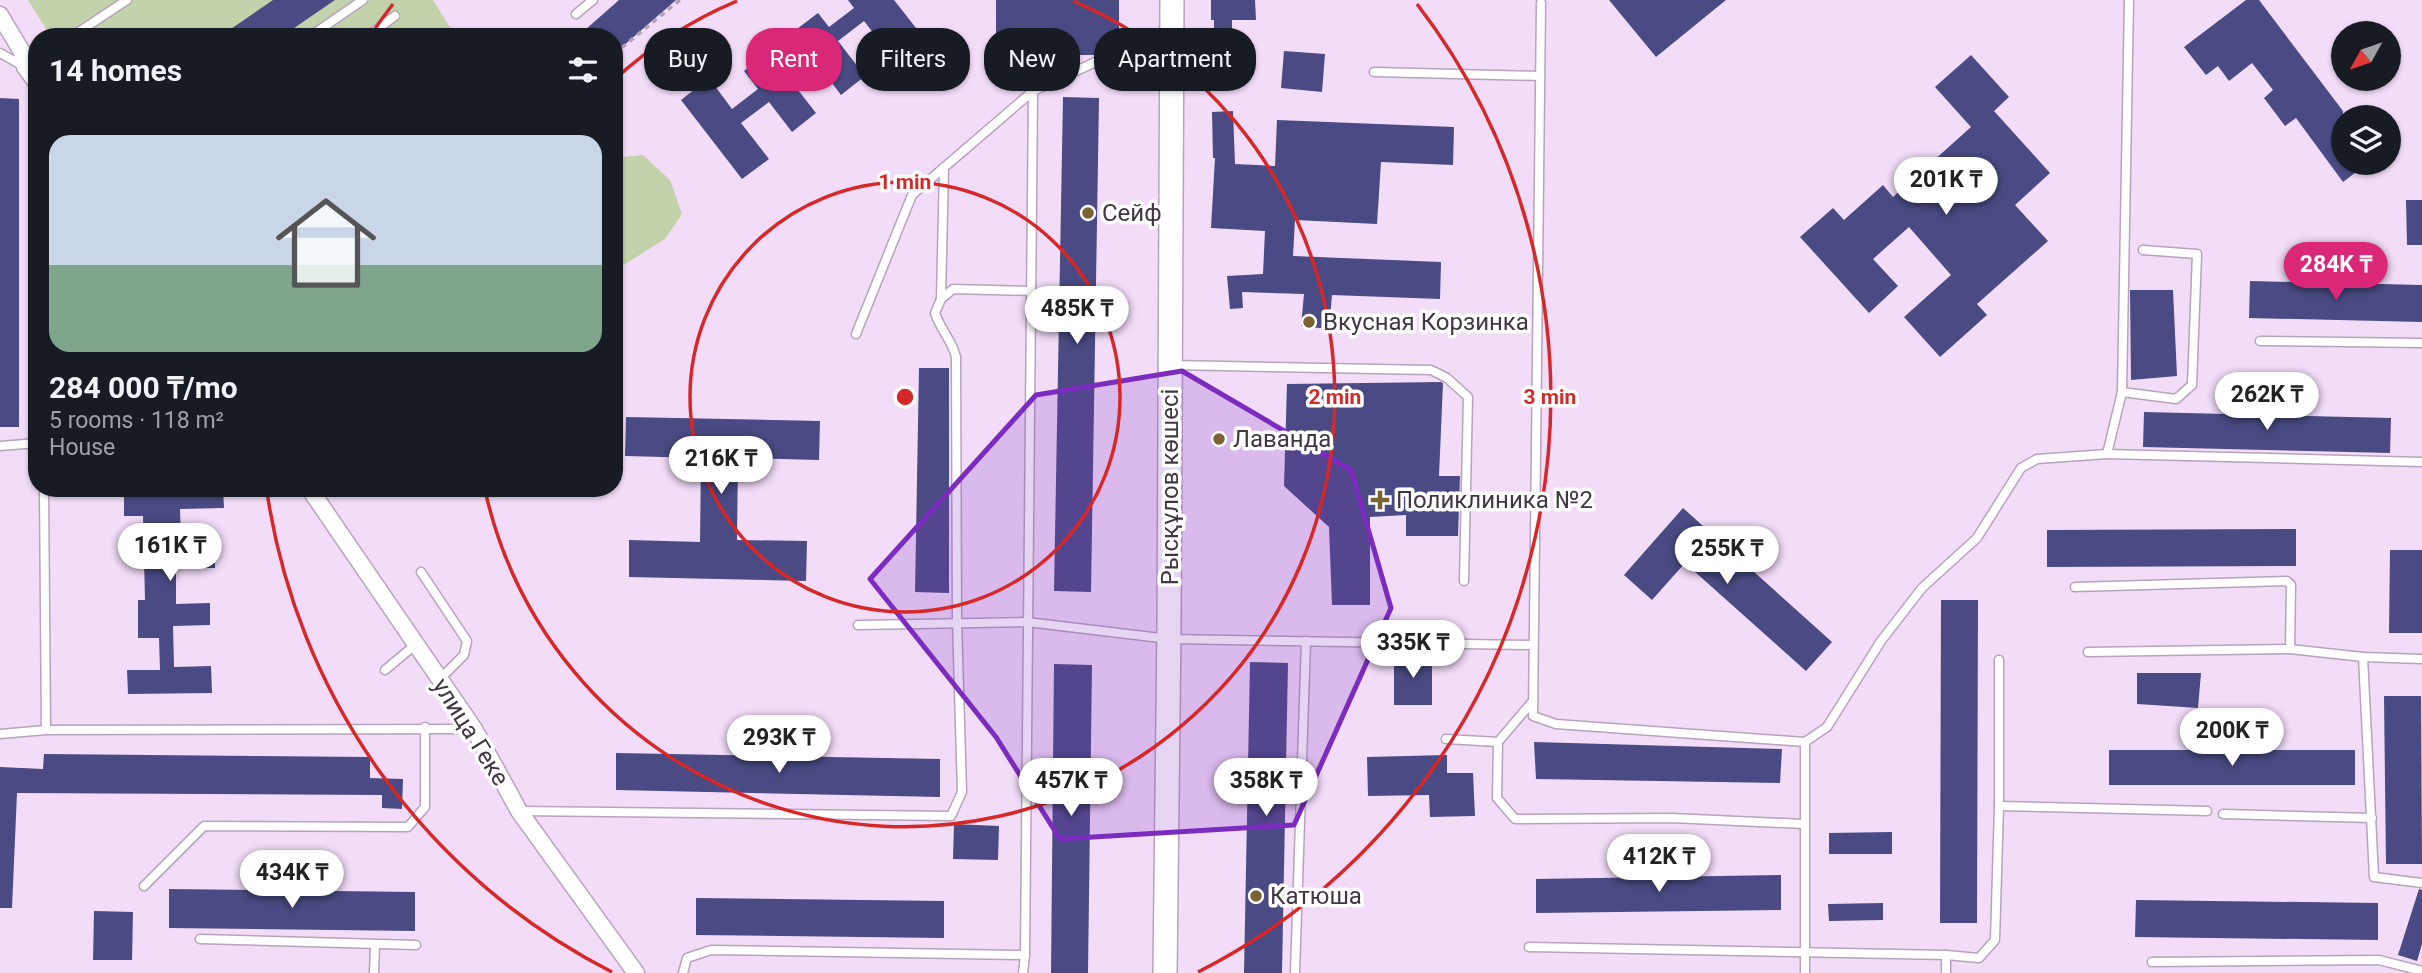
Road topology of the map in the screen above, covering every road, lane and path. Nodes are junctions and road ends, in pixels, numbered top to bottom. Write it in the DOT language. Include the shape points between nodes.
graph roads {
  1 [pos="127,0"];
  2 [pos="363,0"];
  3 [pos="593,0"];
  4 [pos="680,0"];
  5 [pos="1171,0"];
  6 [pos="2129,0"];
  7 [pos="1541,3"];
  8 [pos="576,14"];
  9 [pos="0,15"];
  10 [pos="395,16"];
  11 [pos="85,28"];
  12 [pos="323,28"];
  13 [pos="378,28"];
  14 [pos="1171,28"];
  15 [pos="623,47"];
  16 [pos="0,53"];
  17 [pos="28,59"];
  18 [pos="28,62"];
  19 [pos="1374,72"];
  20 [pos="1540,76"];
  21 [pos="1032,91"];
  22 [pos="1171,91"];
  23 [pos="944,167"];
  24 [pos="2143,250"];
  25 [pos="1031,291"];
  26 [pos="941,299"];
  27 [pos="856,334"];
  28 [pos="2260,341"];
  29 [pos="2422,343"];
  30 [pos="1170,365"];
  31 [pos="2122,392"];
  32 [pos="28,444"];
  33 [pos="0,446"];
  34 [pos="2107,454"];
  35 [pos="2422,462"];
  36 [pos="44,497"];
  37 [pos="315,497"];
  38 [pos="421,572"];
  39 [pos="1464,581"];
  40 [pos="2075,587"];
  41 [pos="957,621"];
  42 [pos="1027,622"];
  43 [pos="858,625"];
  44 [pos="1169,639"];
  45 [pos="1306,641"];
  46 [pos="415,645"];
  47 [pos="1533,645"];
  48 [pos="2290,649"];
  49 [pos="2088,652"];
  50 [pos="2363,657"];
  51 [pos="2422,659"];
  52 [pos="1999,660"];
  53 [pos="385,670"];
  54 [pos="439,680"];
  55 [pos="1533,701"];
  56 [pos="425,727"];
  57 [pos="474,729"];
  58 [pos="46,730"];
  59 [pos="0,734"];
  60 [pos="1447,739"];
  61 [pos="1498,742"];
  62 [pos="1805,742"];
  63 [pos="1999,806"];
  64 [pos="519,811"];
  65 [pos="2207,811"];
  66 [pos="2223,814"];
  67 [pos="2372,818"];
  68 [pos="1804,824"];
  69 [pos="2422,883"];
  70 [pos="144,886"];
  71 [pos="200,939"];
  72 [pos="416,945"];
  73 [pos="375,946"];
  74 [pos="1529,947"];
  75 [pos="1804,954"];
  76 [pos="1025,955"];
  77 [pos="1946,955"];
  78 [pos="2152,962"];
  79 [pos="2422,971"];
  80 [pos="374,973"];
  81 [pos="636,973"];
  82 [pos="683,973"];
  83 [pos="1023,973"];
  84 [pos="1165,973"];
  85 [pos="1295,973"];
  86 [pos="1805,973"];
  87 [pos="1946,973"];
  1 -- 11 [label="lane"];
  2 -- 12 [label="lane"];
  3 -- 8 [label="lane"];
  4 -- 15 [label="path"];
  5 -- 14 [label="street, Рысқұлов көшесі"];
  6 -- 31 [label="lane"];
  7 -- 20 [label="lane"];
  9 -- 17 [label="street"];
  10 -- 13 [label="lane"];
  16 -- 18 [label="lane"];
  19 -- 20 [label="lane"];
  20 -- 47 [label="lane"];
  21 -- 23 [label="lane"];
  21 -- 25 [label="lane"];
  22 -- 30 [label="street, Рысқұлов көшесі"];
  23 -- 26 [label="lane"];
  23 -- 27 [label="lane" via="912,195"];
  24 -- 31 [label="lane" via="2197,254 2192,385 2176,399"];
  25 -- 26 [label="lane" via="953,289"];
  25 -- 42 [label="lane"];
  26 -- 41 [label="lane" via="935,313 956,357"];
  28 -- 29 [label="lane"];
  30 -- 39 [label="lane" via="1431,370 1447,378 1468,397"];
  30 -- 44 [label="street, Рысқұлов көшесі"];
  31 -- 34 [label="lane"];
  32 -- 33 [label="lane"];
  34 -- 35 [label="lane"];
  34 -- 62 [label="lane" via="2037,459 2021,468 1977,538 1922,588 1881,641 1827,727"];
  36 -- 58 [label="lane"];
  37 -- 46 [label="street, улица Геке"];
  38 -- 54 [label="lane" via="467,641 464,655"];
  40 -- 48 [label="lane" via="2287,581 2291,584"];
  41 -- 42 [label="lane"];
  41 -- 43 [label="lane"];
  41 -- 64 [label="lane" via="962,792 951,816"];
  42 -- 44 [label="lane"];
  42 -- 76 [label="lane"];
  44 -- 45 [label="lane"];
  44 -- 84 [label="street, Рысқұлов көшесі"];
  45 -- 47 [label="lane"];
  45 -- 85 [label="lane"];
  46 -- 53 [label="lane"];
  46 -- 54 [label="street, улица Геке"];
  47 -- 55 [label="lane"];
  48 -- 49 [label="lane"];
  48 -- 50 [label="lane"];
  50 -- 51 [label="lane"];
  50 -- 67 [label="lane"];
  52 -- 63 [label="lane"];
  54 -- 57 [label="street, улица Геке"];
  55 -- 61 [label="lane"];
  55 -- 62 [label="lane" via="1533,716 1556,724"];
  56 -- 57 [label="lane"];
  56 -- 58 [label="lane"];
  56 -- 70 [label="lane" via="425,807 408,827 204,826"];
  57 -- 64 [label="street, улица Геке"];
  58 -- 59 [label="lane"];
  60 -- 61 [label="lane"];
  61 -- 68 [label="lane" via="1497,798 1515,819 1672,818"];
  62 -- 68 [label="lane"];
  63 -- 65 [label="lane"];
  63 -- 77 [label="lane" via="1995,940 1979,958"];
  64 -- 81 [label="street, улица Геке"];
  66 -- 67 [label="lane"];
  67 -- 69 [label="lane" via="2374,877"];
  68 -- 75 [label="lane"];
  71 -- 73 [label="lane"];
  72 -- 73 [label="lane"];
  73 -- 80 [label="lane"];
  74 -- 75 [label="lane"];
  75 -- 77 [label="lane"];
  75 -- 86 [label="lane"];
  76 -- 82 [label="lane" via="710,950 687,958"];
  76 -- 83 [label="lane"];
  77 -- 87 [label="lane"];
  78 -- 79 [label="lane" via="2379,960"];
}
